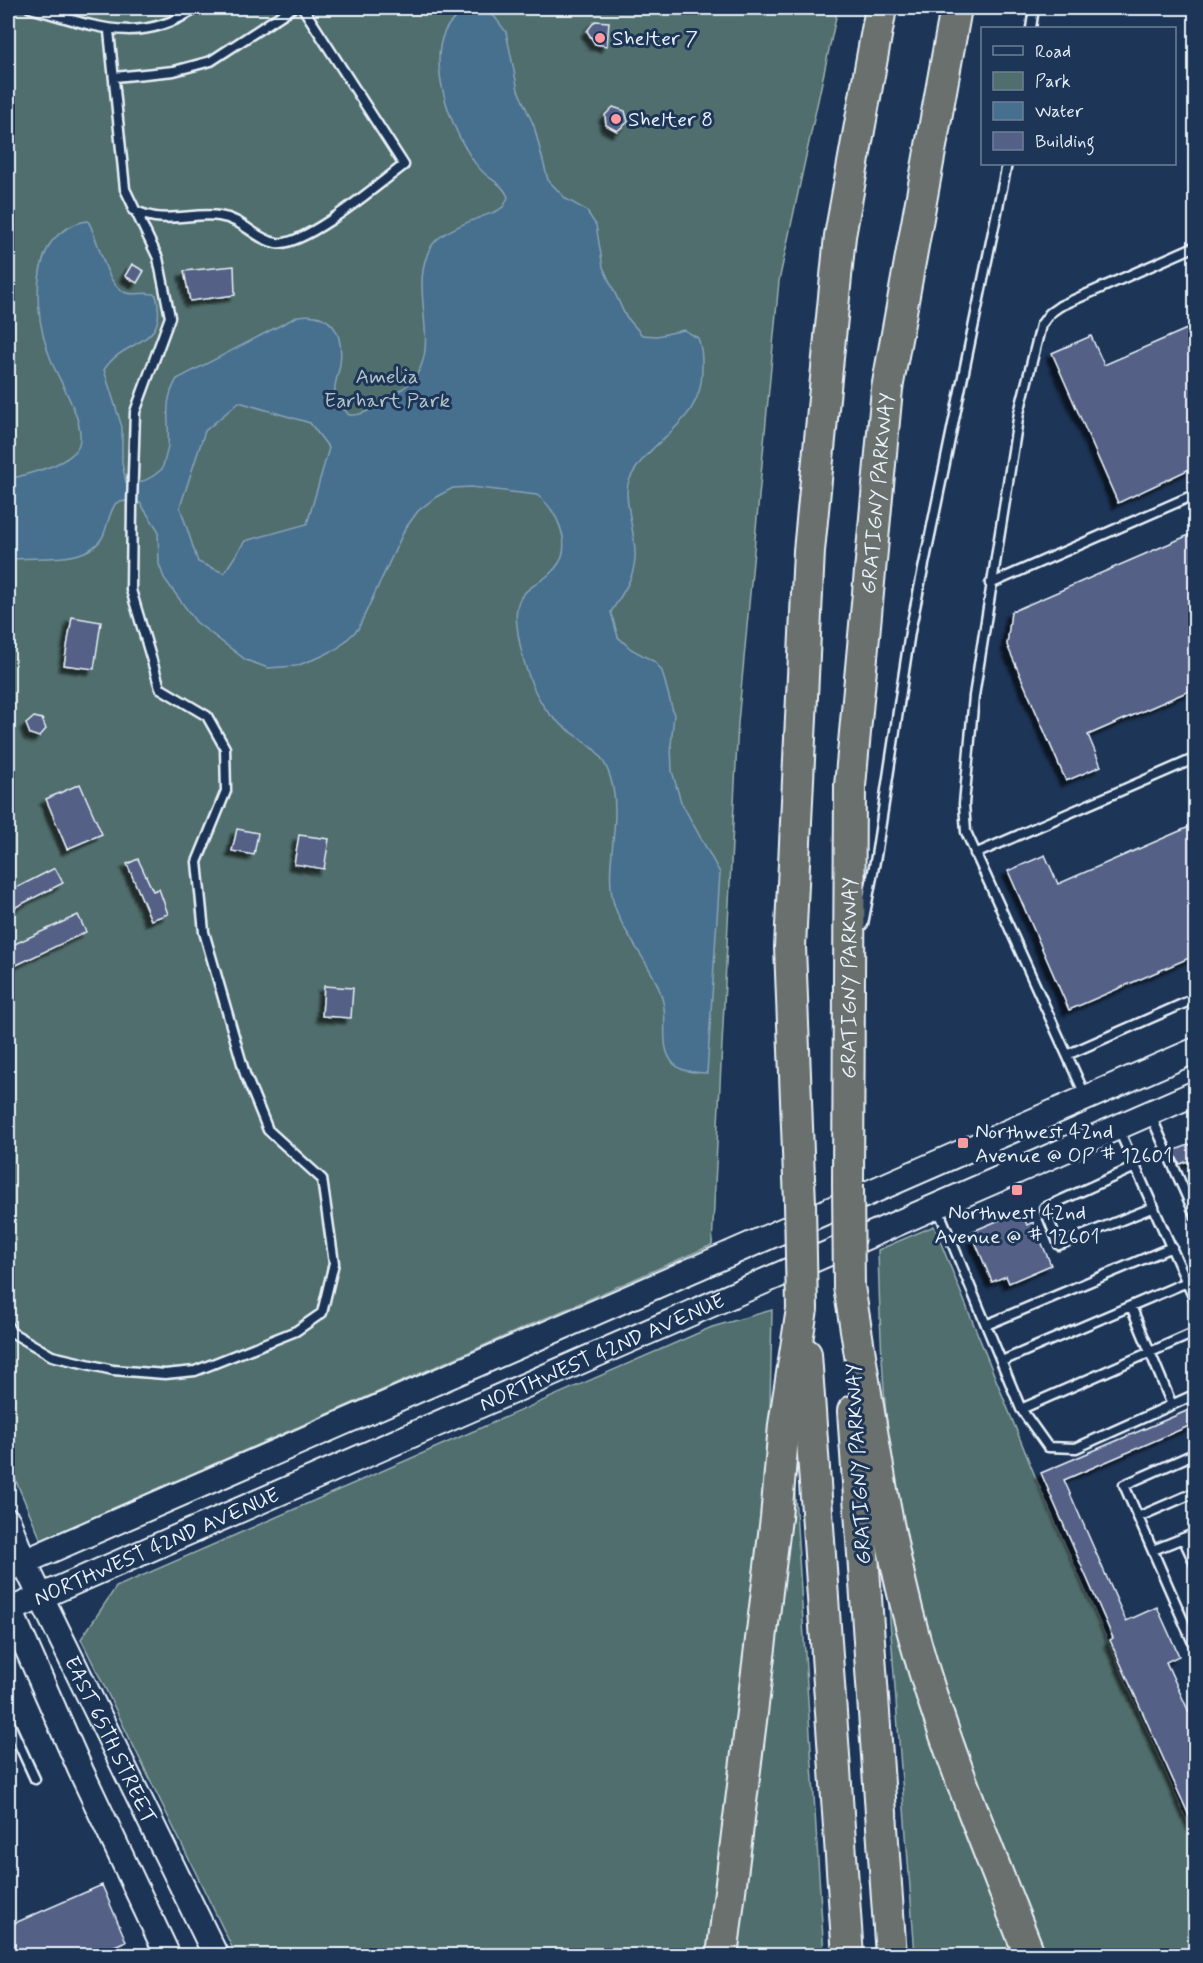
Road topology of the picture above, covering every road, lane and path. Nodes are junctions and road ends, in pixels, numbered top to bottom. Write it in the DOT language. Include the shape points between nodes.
graph roads {
  1 [pos="30,8"];
  2 [pos="196,8"];
  3 [pos="292,8"];
  4 [pos="303,8"];
  5 [pos="881,8"];
  6 [pos="956,8"];
  7 [pos="1034,8"];
  8 [pos="1030,27"];
  9 [pos="109,31"];
  10 [pos="115,77"];
  11 [pos="1007,165"];
  12 [pos="133,210"];
  13 [pos="1196,246"];
  14 [pos="1196,494"];
  15 [pos="990,584"];
  16 [pos="1196,758"];
  17 [pos="975,854"];
  18 [pos="861,933"];
  19 [pos="859,943"];
  20 [pos="848,998"];
  21 [pos="1196,998"];
  22 [pos="1196,1050"];
  23 [pos="1069,1054"];
  24 [pos="1196,1093"];
  25 [pos="1093,1094"];
  26 [pos="1149,1113"];
  27 [pos="1117,1127"];
  28 [pos="1135,1167"];
  29 [pos="1193,1201"];
  30 [pos="937,1205"];
  31 [pos="1154,1207"];
  32 [pos="1196,1217"];
  33 [pos="1172,1247"];
  34 [pos="1187,1282"];
  35 [pos="849,1287"];
  36 [pos="1196,1302"];
  37 [pos="1131,1306"];
  38 [pos="802,1309"];
  39 [pos="986,1325"];
  40 [pos="8,1326"];
  41 [pos="1196,1332"];
  42 [pos="1150,1352"];
  43 [pos="1002,1361"];
  44 [pos="1196,1394"];
  45 [pos="1172,1404"];
  46 [pos="1021,1408"];
  47 [pos="1196,1453"];
  48 [pos="1196,1492"];
  49 [pos="1138,1517"];
  50 [pos="8,1521"];
  51 [pos="1196,1533"];
  52 [pos="1183,1538"];
  53 [pos="1153,1550"];
  54 [pos="16,1565"];
  55 [pos="1196,1566"];
  56 [pos="41,1597"];
  57 [pos="8,1609"];
  58 [pos="1196,1650"];
  59 [pos="8,1720"];
  60 [pos="35,1779"];
  61 [pos="168,1956"];
  62 [pos="216,1956"];
  63 [pos="722,1956"];
  64 [pos="848,1956"];
  65 [pos="891,1956"];
  66 [pos="1030,1956"];
  1 -- 9 [label="lane"];
  2 -- 9 [label="lane" via="154,28"];
  3 -- 10 [label="lane" via="211,61 174,71"];
  4 -- 12 [label="lane" via="404,165 296,241 277,243 236,219 216,215 156,217"];
  5 -- 38 [label="highway, GRATIGNY PARKWAY, bridge" via="840,236 809,551 790,947"];
  6 -- 20 [label="highway, GRATIGNY PARKWAY" via="887,389 850,786"];
  7 -- 8 [label="lane"];
  9 -- 10 [label="lane"];
  10 -- 12 [label="lane" via="125,189"];
  11 -- 18 [label="lane" via="910,633"];
  12 -- 40 [label="lane" via="158,258 170,317 135,412 131,590 160,688 207,716 225,748 226,791 197,862 204,932 245,1074 268,1131 322,1179 334,1263 322,1313 296,1331 195,1371 165,1374 113,1370 52,1356 11,1332"];
  13 -- 15 [label="lane" via="1060,306 1041,325 1019,413"];
  14 -- 15 [label="lane"];
  15 -- 17 [label="lane" via="964,804 966,832"];
  16 -- 17 [label="lane"];
  17 -- 23 [label="lane"];
  19 -- 20 [label="lane"];
  20 -- 35 [label="highway, GRATIGNY PARKWAY, bridge"];
  21 -- 23 [label="lane"];
  22 -- 25 [label="main road, NORTHWEST 42ND AVENUE"];
  23 -- 25 [label="lane"];
  24 -- 26 [label="main road, NORTHWEST 42ND AVENUE"];
  25 -- 27 [label="main road"];
  25 -- 54 [label="main road, NORTHWEST 42ND AVENUE"];
  26 -- 27 [label="main road, NORTHWEST 42ND AVENUE"];
  26 -- 29 [label="lane"];
  27 -- 28 [label="lane"];
  27 -- 30 [label="main road, NORTHWEST 42ND AVENUE"];
  28 -- 31 [label="lane"];
  28 -- 31 [label="lane" via="1044,1208 1059,1245"];
  29 -- 32 [label="lane"];
  30 -- 39 [label="lane"];
  30 -- 56 [label="main road, NORTHWEST 42ND AVENUE"];
  31 -- 33 [label="lane"];
  33 -- 34 [label="lane"];
  33 -- 39 [label="lane"];
  34 -- 36 [label="lane"];
  34 -- 37 [label="lane"];
  35 -- 65 [label="highway, GRATIGNY PARKWAY" via="853,1431"];
  35 -- 66 [label="highway" via="893,1550 915,1639 939,1720"];
  37 -- 42 [label="lane"];
  37 -- 43 [label="lane"];
  38 -- 63 [label="highway" via="784,1425 775,1530"];
  38 -- 64 [label="highway, GRATIGNY PARKWAY"];
  39 -- 43 [label="lane"];
  41 -- 42 [label="lane"];
  42 -- 45 [label="lane"];
  42 -- 46 [label="lane"];
  43 -- 46 [label="lane"];
  44 -- 45 [label="lane"];
  45 -- 46 [label="lane" via="1076,1448 1048,1447"];
  47 -- 49 [label="lane" via="1124,1485"];
  48 -- 49 [label="lane"];
  49 -- 53 [label="lane"];
  50 -- 54 [label="main road, EAST 65TH STREET"];
  51 -- 52 [label="lane"];
  52 -- 53 [label="lane"];
  52 -- 55 [label="lane"];
  53 -- 58 [label="lane"];
  54 -- 56 [label="main road, EAST 65TH STREET"];
  56 -- 57 [label="main road, NORTHWEST 42ND AVENUE"];
  56 -- 62 [label="main road, EAST 65TH STREET"];
  57 -- 61 [label="main road, EAST 65TH STREET"];
  59 -- 60 [label="lane"];
}
